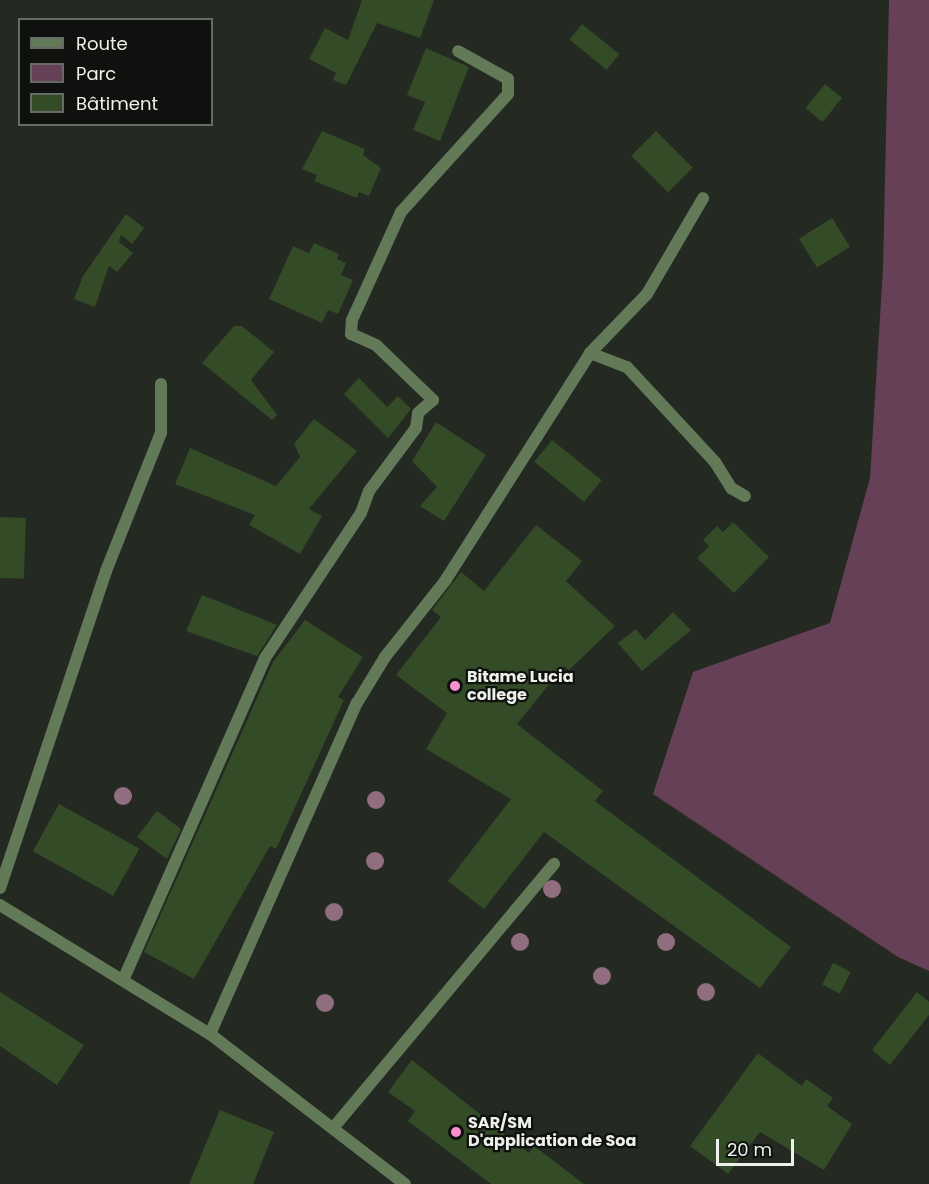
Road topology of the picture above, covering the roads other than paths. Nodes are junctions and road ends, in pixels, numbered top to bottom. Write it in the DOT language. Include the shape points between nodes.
graph roads {
  1 [pos="458,51"];
  2 [pos="703,198"];
  3 [pos="590,353"];
  4 [pos="161,384"];
  5 [pos="745,496"];
  6 [pos="554,864"];
  7 [pos="0,888"];
  8 [pos="0,905"];
  9 [pos="124,978"];
  10 [pos="210,1034"];
  11 [pos="334,1126"];
  12 [pos="405,1184"];
  1 -- 9 [label="street" via="508,79 507,94 401,212 352,320 351,334 376,345 433,400 418,413 416,428 369,491 361,513 265,658"];
  2 -- 3 [label="street" via="647,294"];
  3 -- 5 [label="street" via="627,367 715,462 732,489"];
  3 -- 10 [label="street" via="445,581 385,657 357,703"];
  4 -- 7 [label="street" via="161,433 106,571"];
  6 -- 11 [label="street"];
  8 -- 9 [label="street"];
  9 -- 10 [label="street"];
  10 -- 11 [label="street"];
  11 -- 12 [label="street"];
}
